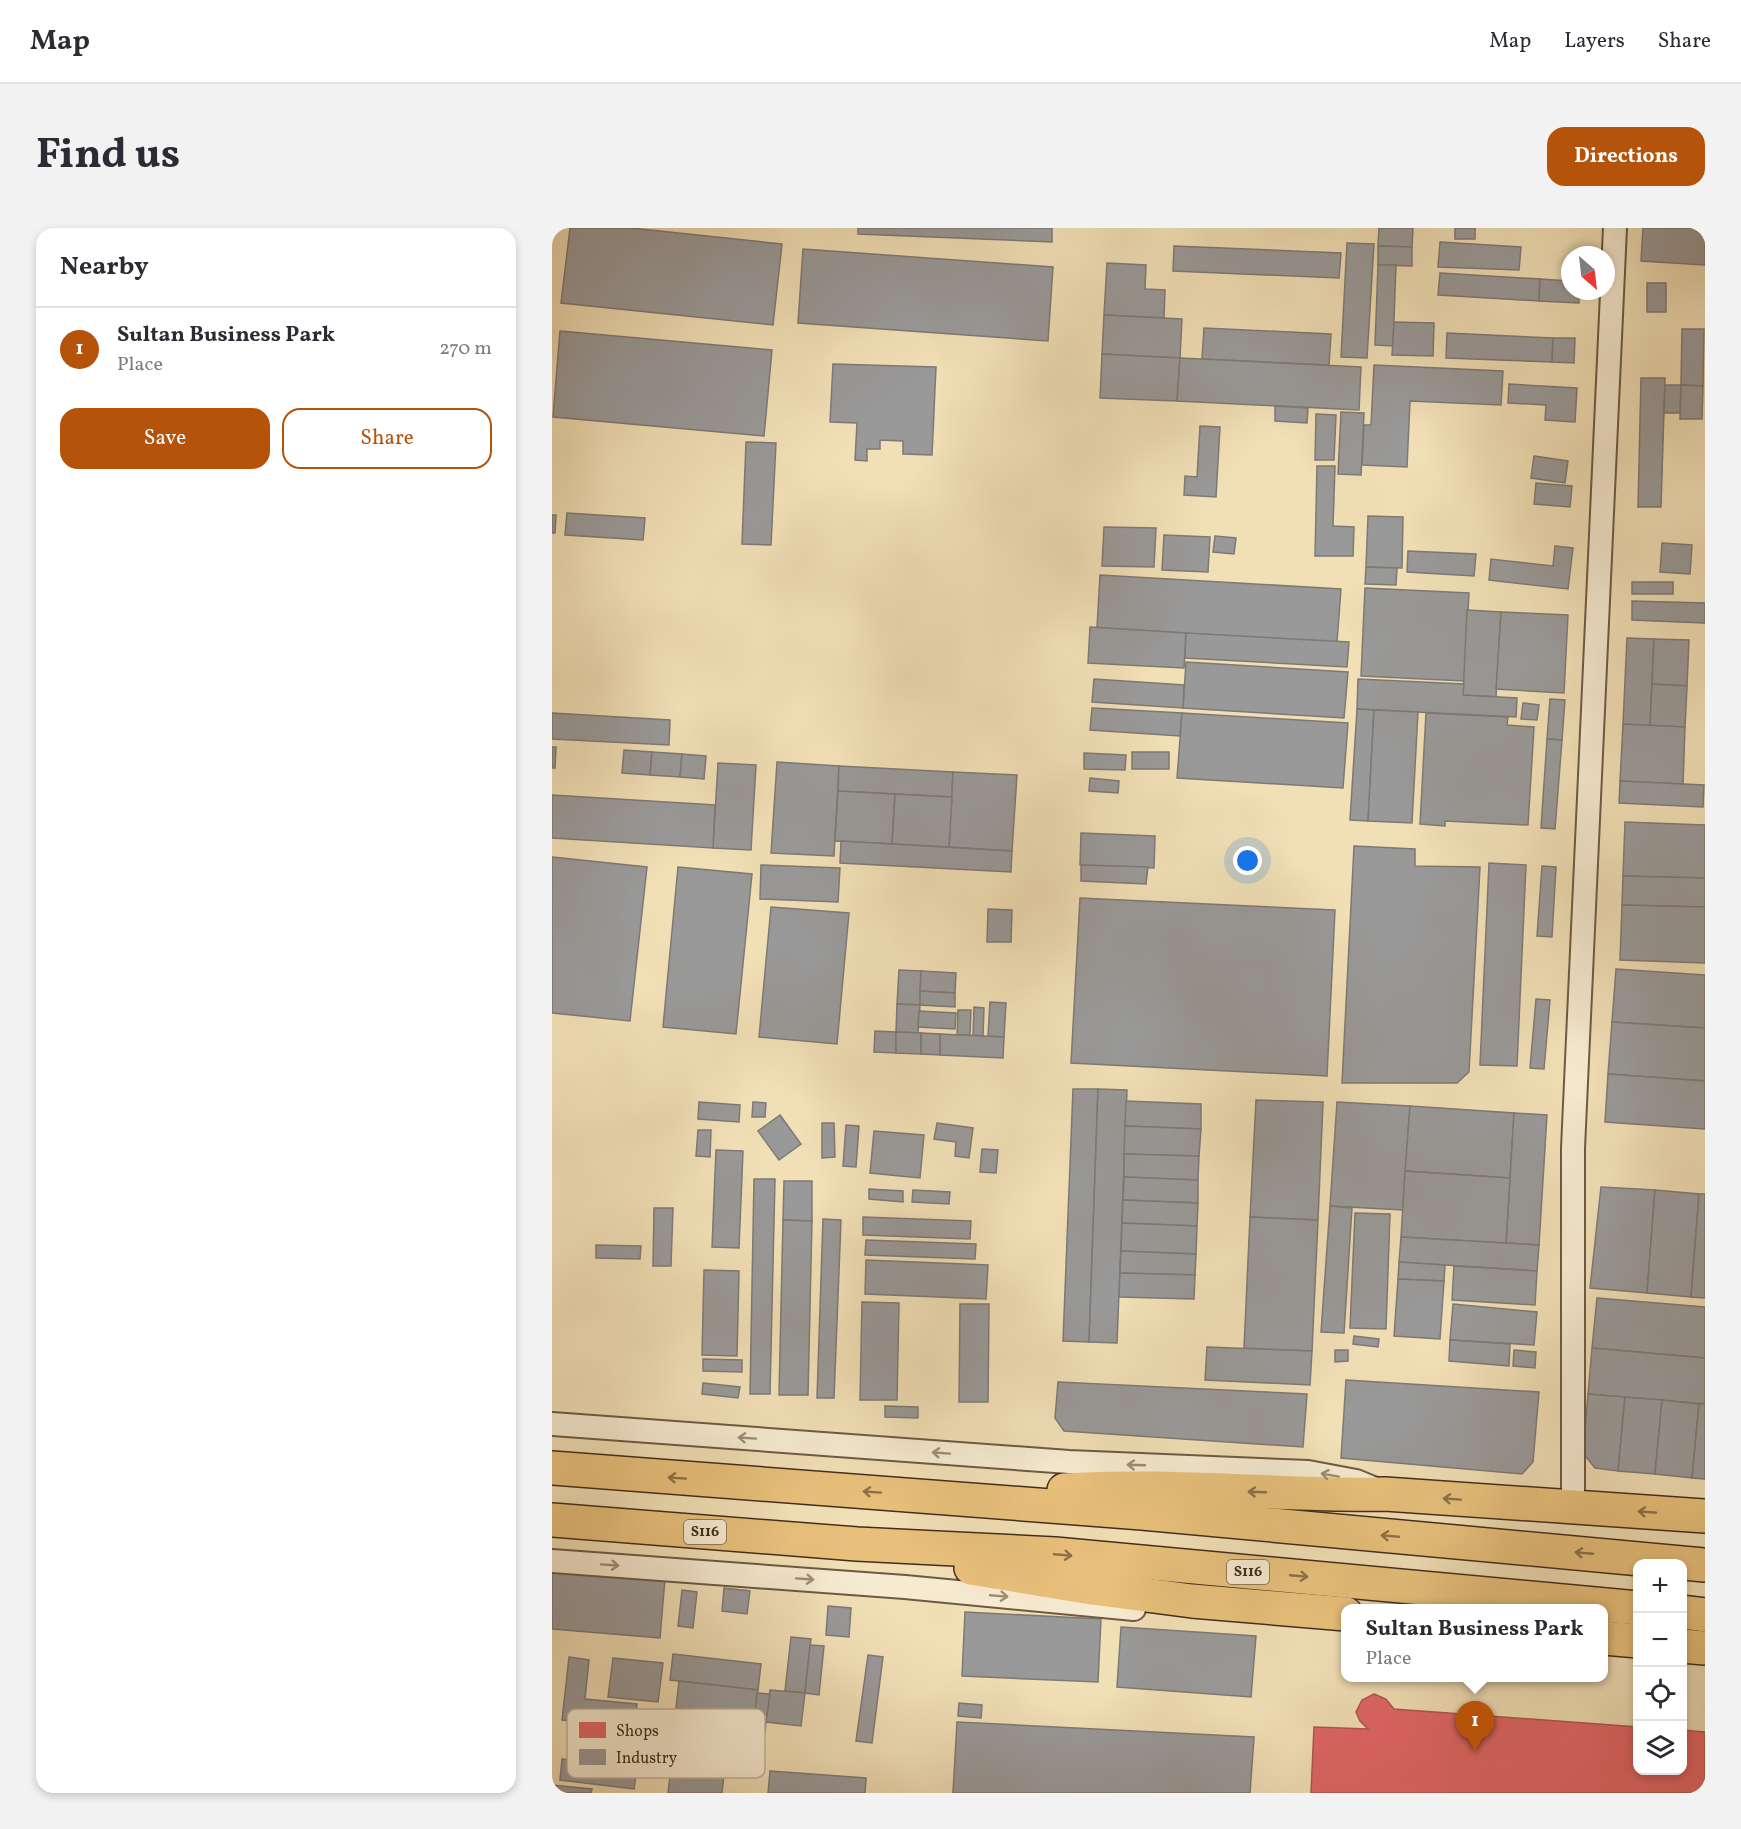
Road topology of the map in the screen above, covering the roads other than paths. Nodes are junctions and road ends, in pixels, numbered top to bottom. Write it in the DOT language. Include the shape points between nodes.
graph roads {
  1 [pos="1615,228"];
  2 [pos="552,1424"];
  3 [pos="552,1468"];
  4 [pos="1385,1494"];
  5 [pos="1014,1503"];
  6 [pos="1573,1507"];
  7 [pos="1705,1516"];
  8 [pos="552,1520"];
  9 [pos="857,1544"];
  10 [pos="552,1561"];
  11 [pos="1705,1564"];
  12 [pos="1595,1604"];
  13 [pos="1608,1605"];
  14 [pos="1633,1608"];
  15 [pos="1687,1613"];
  16 [pos="1341,1614"];
  17 [pos="1705,1615"];
  18 [pos="1341,1630"];
  19 [pos="1608,1638"];
  20 [pos="1633,1641"];
  21 [pos="1687,1646"];
  22 [pos="1705,1648"];
  1 -- 6 [label="street" via="1573,1148"];
  4 -- 2 [label="street, one-way" via="1356,1481 1308,1472 1069,1462"];
  5 -- 3 [label="highway, one-way"];
  4 -- 5 [label="highway, one-way" via="1095,1488 1045,1492"];
  6 -- 4 [label="highway, one-way"];
  11 -- 5 [label="highway, one-way"];
  7 -- 6 [label="highway, one-way"];
  8 -- 9 [label="highway, S116"];
  9 -- 12 [label="highway, S116, one-way" via="1055,1554"];
  9 -- 16 [label="highway" via="950,1565 1092,1588"];
  10 -- 18 [label="street, one-way" via="905,1587"];
  13 -- 14 [label="highway, S116, one-way"];
  15 -- 17 [label="highway"];
  19 -- 20 [label="highway"];
  21 -- 22 [label="highway"];
}
